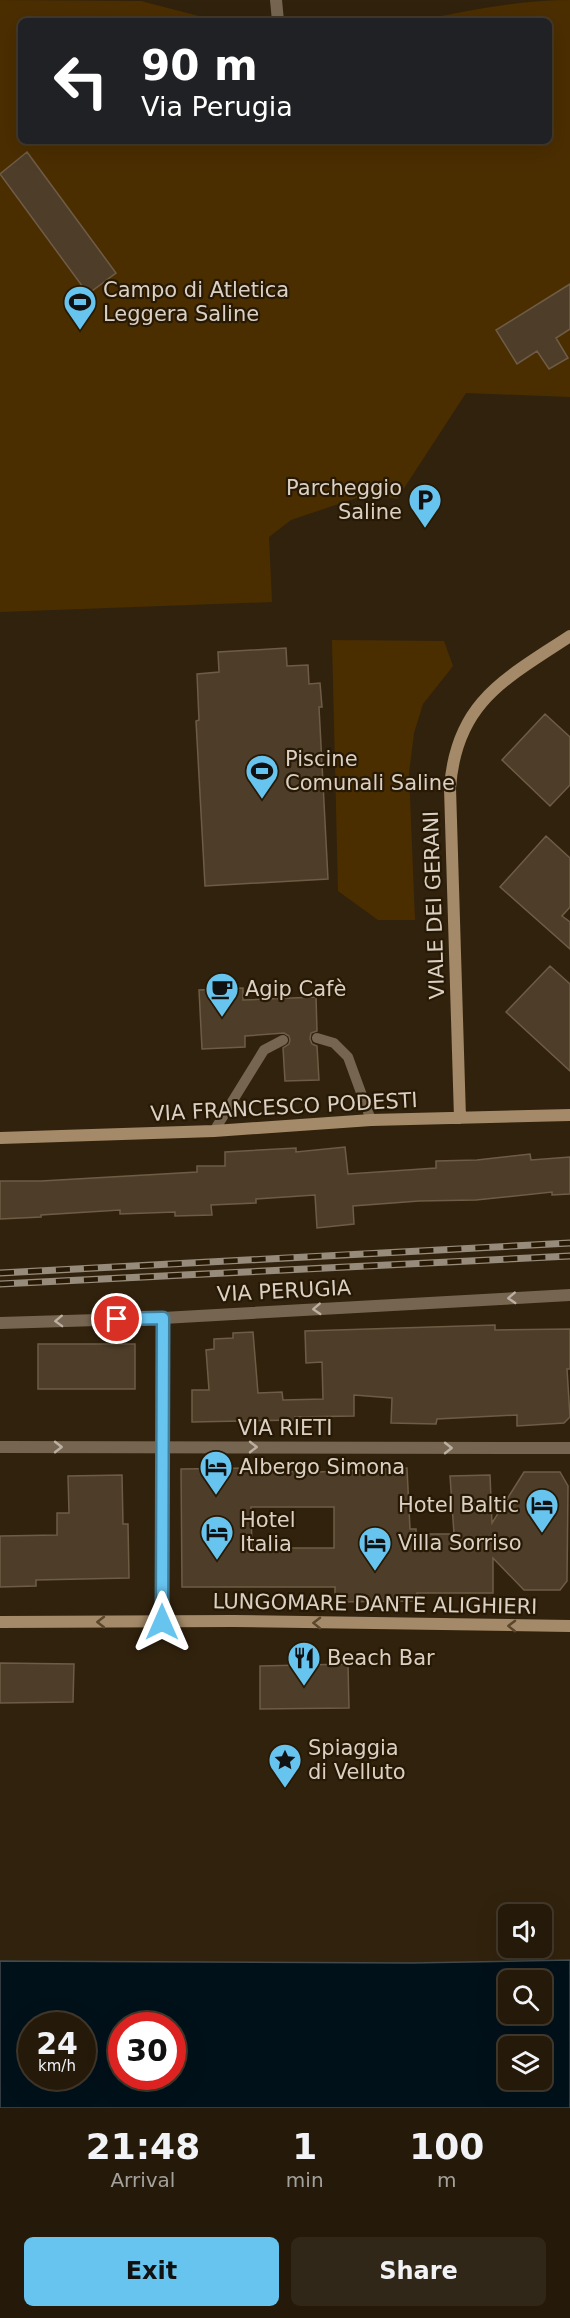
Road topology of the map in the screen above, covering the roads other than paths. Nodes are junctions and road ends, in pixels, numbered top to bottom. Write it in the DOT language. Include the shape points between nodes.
graph roads {
  1 [pos="276,0"];
  2 [pos="278,18"];
  3 [pos="570,636"];
  4 [pos="317,1038"];
  5 [pos="283,1040"];
  6 [pos="570,1115"];
  7 [pos="460,1118"];
  8 [pos="371,1120"];
  9 [pos="214,1131"];
  10 [pos="0,1138"];
  11 [pos="570,1294"];
  12 [pos="163,1318"];
  13 [pos="0,1323"];
  14 [pos="162,1447"];
  15 [pos="0,1448"];
  16 [pos="570,1448"];
  17 [pos="0,1622"];
  18 [pos="162,1622"];
  19 [pos="570,1626"];
  1 -- 2 [label="street"];
  3 -- 7 [label="street, VIALE DEI GERANI" via="488,694 462,731 451,767"];
  4 -- 8 [label="lane" via="334,1043 348,1057"];
  5 -- 9 [label="lane" via="264,1050"];
  6 -- 7 [label="street, VIA FRANCESCO PODESTI"];
  7 -- 8 [label="street, VIA FRANCESCO PODESTI"];
  8 -- 9 [label="street, VIA FRANCESCO PODESTI"];
  9 -- 10 [label="street, VIA FRANCESCO PODESTI"];
  11 -- 12 [label="street, VIA PERUGIA, one-way"];
  12 -- 13 [label="street, VIA PERUGIA, one-way"];
  12 -- 14 [label="street"];
  15 -- 14 [label="street, VIA RIETI, one-way"];
  14 -- 16 [label="street, VIA RIETI, one-way"];
  14 -- 18 [label="street"];
  18 -- 17 [label="street, LUNGOMARE DANTE ALIGHIERI, one-way"];
  19 -- 18 [label="street, LUNGOMARE DANTE ALIGHIERI, one-way"];
}
